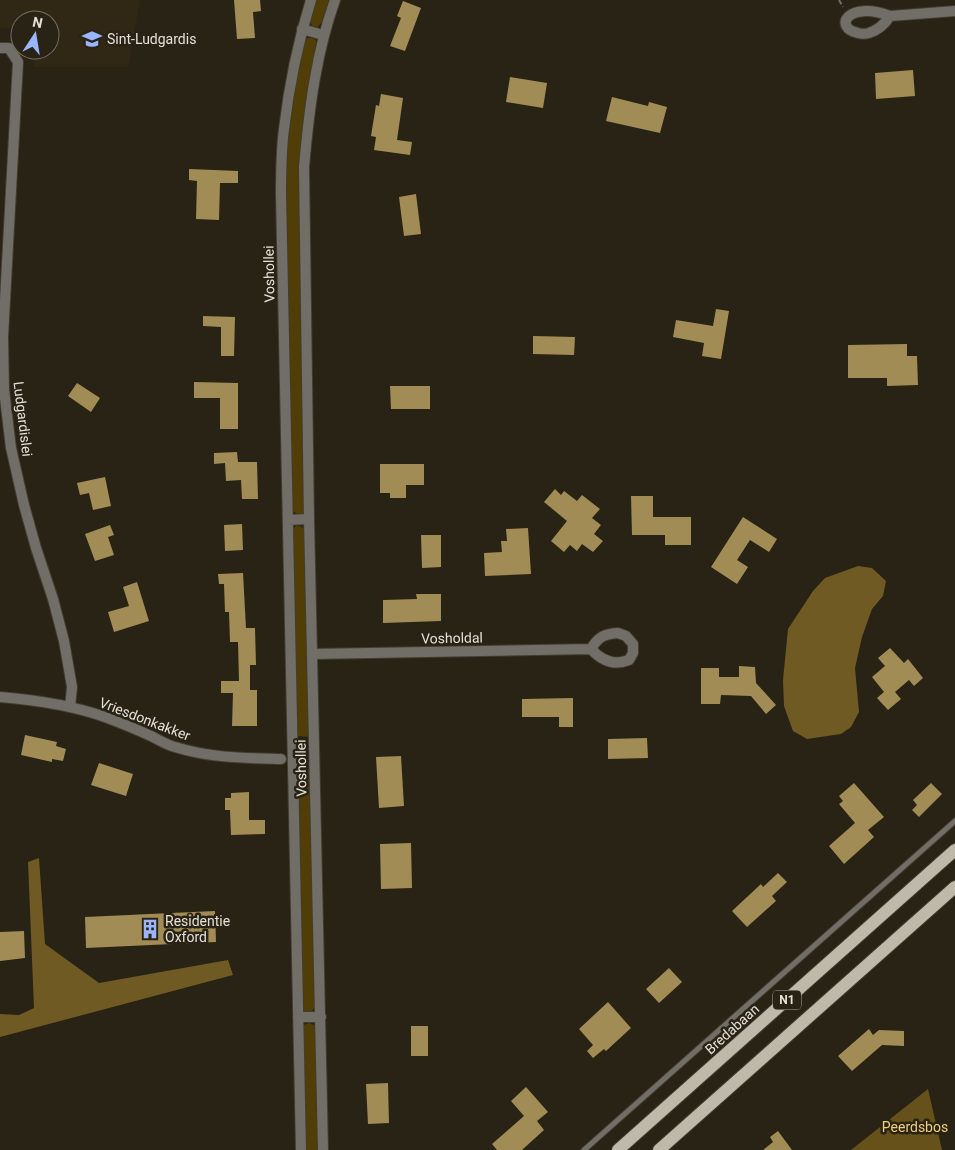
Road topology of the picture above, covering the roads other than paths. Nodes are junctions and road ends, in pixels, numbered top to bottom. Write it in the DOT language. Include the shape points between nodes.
graph roads {
  1 [pos="311,0"];
  2 [pos="335,0"];
  3 [pos="955,11"];
  4 [pos="890,16"];
  5 [pos="302,29"];
  6 [pos="323,35"];
  7 [pos="0,48"];
  8 [pos="309,519"];
  9 [pos="288,520"];
  10 [pos="591,649"];
  11 [pos="313,654"];
  12 [pos="0,697"];
  13 [pos="70,707"];
  14 [pos="281,759"];
  15 [pos="955,821"];
  16 [pos="955,850"];
  17 [pos="955,887"];
  18 [pos="298,1017"];
  19 [pos="321,1017"];
  20 [pos="301,1150"];
  21 [pos="323,1150"];
  22 [pos="584,1150"];
  23 [pos="618,1150"];
  24 [pos="659,1150"];
  1 -- 5 [label="street, Voshollei"];
  2 -- 6 [label="street, Voshollei"];
  3 -- 4 [label="street"];
  4 -- 4 [label="street" via="864,2 849,7 845,18 855,32 866,34 881,26"];
  5 -- 6 [label="street"];
  5 -- 9 [label="street, Voshollei" via="284,129 281,195"];
  6 -- 8 [label="street, Voshollei" via="308,118 304,167"];
  7 -- 13 [label="street, Ludgardislei" via="9,48 18,62 3,337 4,390 11,448 24,505 64,641 72,687"];
  8 -- 9 [label="street"];
  8 -- 11 [label="street, Voshollei"];
  9 -- 18 [label="street, Voshollei"];
  10 -- 11 [label="street, Vosholdal"];
  11 -- 19 [label="street, Voshollei"];
  12 -- 13 [label="street, Vriesdonkakker"];
  13 -- 14 [label="street, Vriesdonkakker" via="131,727 173,747 224,757"];
  15 -- 22 [label="lane"];
  16 -- 23 [label="main road, Bredabaan / N1"];
  17 -- 24 [label="main road, N1"];
  18 -- 19 [label="street"];
  18 -- 20 [label="street, Voshollei"];
  19 -- 21 [label="street, Voshollei"];
}
